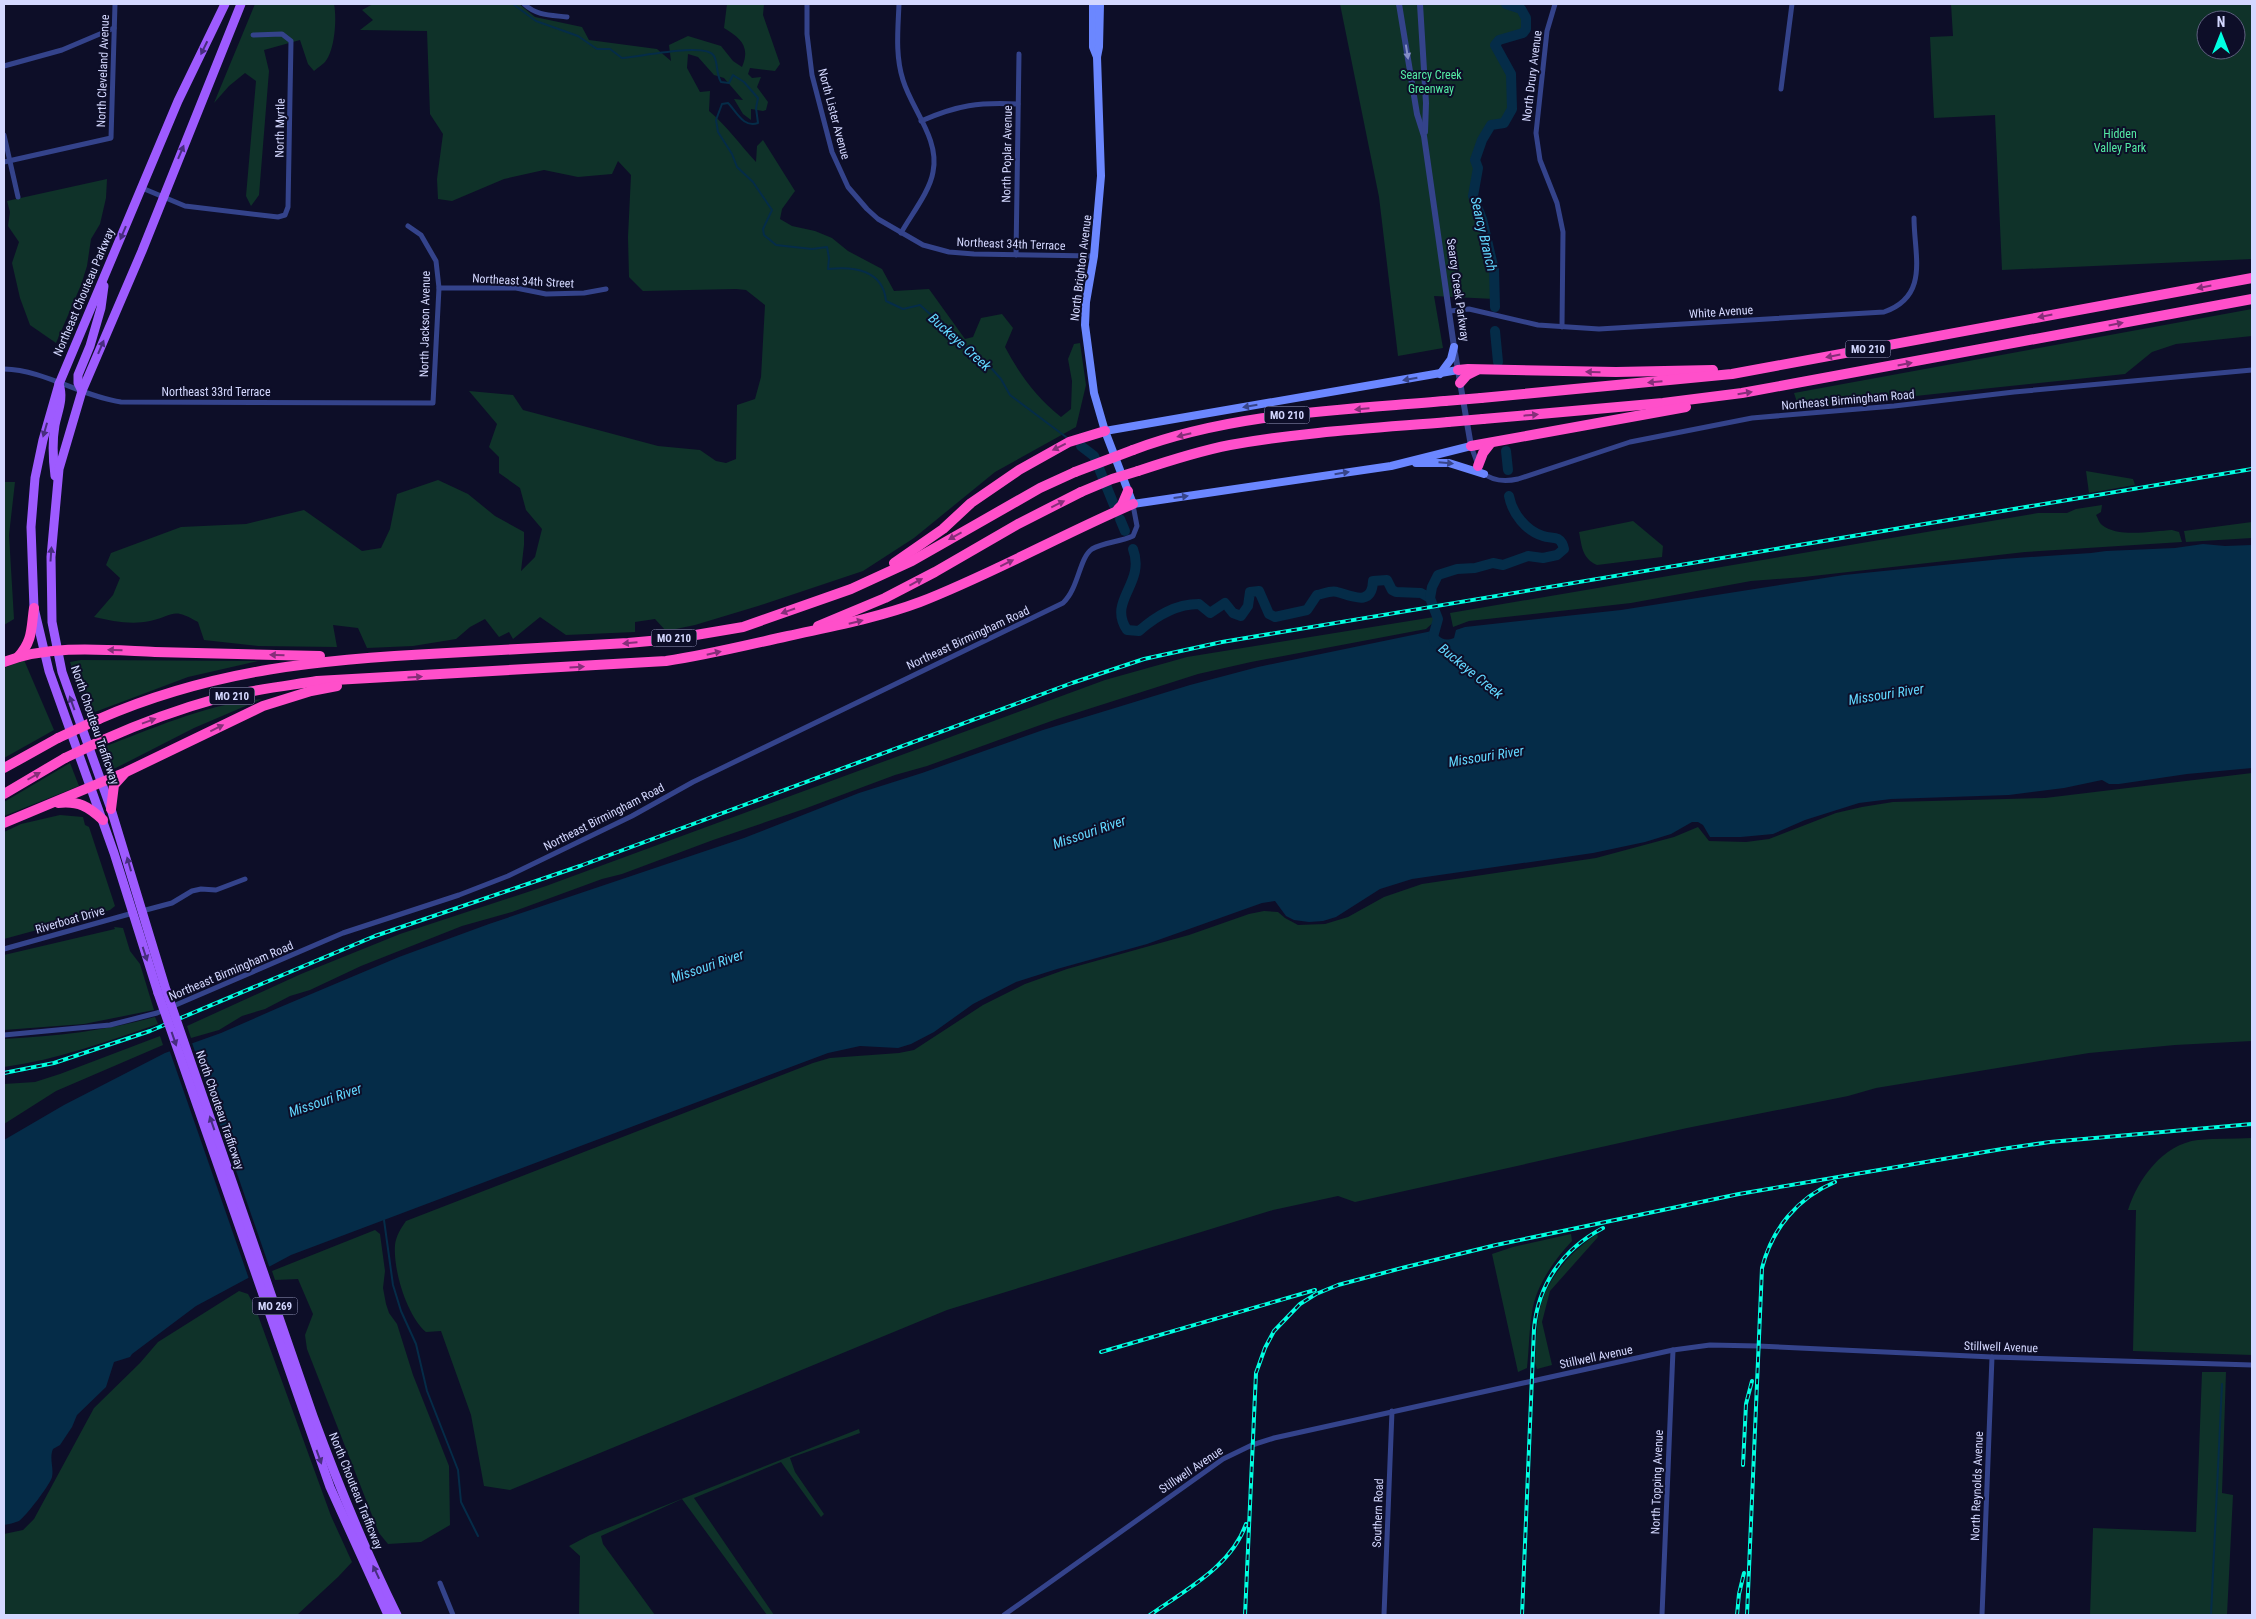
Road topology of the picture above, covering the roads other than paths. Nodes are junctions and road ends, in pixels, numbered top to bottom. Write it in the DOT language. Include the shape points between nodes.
graph roads {
  1 [pos="115,4"];
  2 [pos="225,4"];
  3 [pos="241,4"];
  4 [pos="524,4"];
  5 [pos="807,4"];
  6 [pos="899,4"];
  7 [pos="1093,4"];
  8 [pos="1100,4"];
  9 [pos="1399,4"];
  10 [pos="1420,4"];
  11 [pos="1555,4"];
  12 [pos="1792,4"];
  13 [pos="567,17"];
  14 [pos="114,28"];
  15 [pos="253,35"];
  16 [pos="1019,54"];
  17 [pos="1097,57"];
  18 [pos="4,66"];
  19 [pos="1780,89"];
  20 [pos="1018,104"];
  21 [pos="921,121"];
  22 [pos="4,135"];
  23 [pos="1424,136"];
  24 [pos="11,161"];
  25 [pos="4,162"];
  26 [pos="142,188"];
  27 [pos="18,196"];
  28 [pos="162,197"];
  29 [pos="1914,218"];
  30 [pos="408,226"];
  31 [pos="901,232"];
  32 [pos="1016,255"];
  33 [pos="1094,256"];
  34 [pos="106,273"];
  35 [pos="2252,278"];
  36 [pos="439,288"];
  37 [pos="606,289"];
  38 [pos="2252,299"];
  39 [pos="1450,312"];
  40 [pos="1562,328"];
  41 [pos="1454,348"];
  42 [pos="1782,366"];
  43 [pos="4,370"];
  44 [pos="1458,370"];
  45 [pos="1478,370"];
  46 [pos="2252,370"];
  47 [pos="1440,374"];
  48 [pos="1460,383"];
  49 [pos="60,384"];
  50 [pos="82,391"];
  51 [pos="1712,398"];
  52 [pos="433,403"];
  53 [pos="1105,431"];
  54 [pos="1490,444"];
  55 [pos="1471,446"];
  56 [pos="1406,463"];
  57 [pos="1481,470"];
  58 [pos="56,489"];
  59 [pos="1128,490"];
  60 [pos="1133,504"];
  61 [pos="1115,512"];
  62 [pos="851,589"];
  63 [pos="34,608"];
  64 [pos="791,636"];
  65 [pos="57,651"];
  66 [pos="44,653"];
  67 [pos="18,657"];
  68 [pos="361,657"];
  69 [pos="4,662"];
  70 [pos="366,679"];
  71 [pos="4,768"];
  72 [pos="126,772"];
  73 [pos="101,781"];
  74 [pos="90,786"];
  75 [pos="4,794"];
  76 [pos="42,806"];
  77 [pos="111,809"];
  78 [pos="103,820"];
  79 [pos="4,823"];
  80 [pos="246,879"];
  81 [pos="143,911"];
  82 [pos="132,914"];
  83 [pos="4,949"];
  84 [pos="162,992"];
  85 [pos="4,1035"];
  86 [pos="1673,1350"];
  87 [pos="1992,1357"];
  88 [pos="2252,1365"];
  89 [pos="1392,1411"];
  90 [pos="440,1583"];
  91 [pos="388,1615"];
  92 [pos="398,1615"];
  93 [pos="453,1615"];
  94 [pos="1004,1615"];
  95 [pos="1384,1615"];
  96 [pos="1662,1615"];
  97 [pos="1982,1615"];
  1 -- 14 [label="street, North Cleveland Avenue"];
  2 -- 26 [label="main road, Northeast Chouteau Parkway, one-way" via="178,101"];
  28 -- 3 [label="main road, one-way"];
  4 -- 13 [label="street" via="543,15"];
  5 -- 31 [label="street, North Lister Avenue" via="812,75 837,166 848,187 867,209"];
  6 -- 21 [label="street" via="900,68"];
  7 -- 17 [label="main road, North Brighton Avenue" via="1093,47"];
  8 -- 17 [label="main road, North Brighton Avenue"];
  9 -- 23 [label="street, Searcy Creek Parkway, one-way" via="1417,114"];
  10 -- 23 [label="street, Searcy Creek Parkway" via="1426,102"];
  11 -- 40 [label="street, North Drury Avenue" via="1547,31 1536,133 1540,160 1557,203 1563,232"];
  12 -- 19 [label="street"];
  14 -- 18 [label="street" via="62,50"];
  14 -- 24 [label="street, North Cleveland Avenue" via="111,138"];
  15 -- 28 [label="street, North Myrtle" via="282,34 291,41 288,207 285,215 185,206"];
  16 -- 20 [label="street, North Poplar Avenue"];
  17 -- 33 [label="main road, North Brighton Avenue" via="1102,157"];
  20 -- 21 [label="street" via="971,104"];
  20 -- 32 [label="street, North Poplar Avenue"];
  21 -- 31 [label="street" via="933,148 934,171"];
  22 -- 24 [label="street"];
  23 -- 39 [label="street, Searcy Creek Parkway"];
  24 -- 25 [label="street"];
  24 -- 27 [label="street"];
  26 -- 28 [label="street"];
  26 -- 34 [label="main road, Northeast Chouteau Parkway, one-way"];
  50 -- 28 [label="main road, one-way"];
  29 -- 40 [label="street, White Avenue" via="1916,280 1913,290 1902,304 1884,312 1641,327"];
  30 -- 36 [label="street, North Jackson Avenue" via="430,247 436,261"];
  31 -- 32 [label="street, Northeast 34th Terrace" via="923,245 949,252"];
  32 -- 33 [label="street, Northeast 34th Terrace"];
  33 -- 53 [label="main road, North Brighton Avenue" via="1085,325 1094,393"];
  34 -- 49 [label="main road, Northeast Chouteau Parkway"];
  34 -- 50 [label="main road" via="101,308 78,375"];
  35 -- 42 [label="highway, MO 210, one-way"];
  36 -- 37 [label="street, Northeast 34th Street" via="516,288 546,294 584,294"];
  36 -- 52 [label="street, North Jackson Avenue"];
  51 -- 38 [label="highway, MO 210, one-way"];
  39 -- 40 [label="street, White Avenue" via="1469,309"];
  39 -- 41 [label="street, Searcy Creek Parkway"];
  41 -- 44 [label="street, Searcy Creek Parkway"];
  41 -- 47 [label="main road" via="1451,359"];
  42 -- 45 [label="highway, one-way" via="1658,372"];
  42 -- 62 [label="highway, MO 210, one-way, bridge" via="1683,380 1271,417 1203,430 1133,450 1075,472 1040,488 912,561"];
  43 -- 49 [label="street, Northeast 33rd Terrace" via="29,372"];
  44 -- 45 [label="highway"];
  44 -- 47 [label="main road"];
  44 -- 48 [label="street, Searcy Creek Parkway"];
  45 -- 48 [label="highway"];
  46 -- 57 [label="street, Northeast Birmingham Road" via="1752,418 1630,442 1518,479 1493,479"];
  47 -- 53 [label="main road, one-way"];
  48 -- 55 [label="street, Searcy Creek Parkway"];
  49 -- 50 [label="street, Northeast 33rd Terrace"];
  49 -- 58 [label="main road" via="63,395 55,427 53,460"];
  49 -- 63 [label="main road, Northeast Chouteau Parkway, one-way" via="35,478 31,527"];
  50 -- 52 [label="street, Northeast 33rd Terrace" via="121,402"];
  50 -- 58 [label="main road" via="62,456"];
  51 -- 54 [label="highway" via="1695,405"];
  64 -- 51 [label="highway, MO 210, one-way, bridge" via="884,598 1082,492 1190,454 1230,445 1338,432"];
  53 -- 59 [label="main road, North Brighton Avenue"];
  53 -- 62 [label="highway, one-way" via="1069,442 1019,470 912,552"];
  54 -- 55 [label="highway"];
  54 -- 57 [label="highway" via="1483,453"];
  55 -- 56 [label="main road"];
  55 -- 57 [label="street"];
  56 -- 57 [label="main road, one-way" via="1449,463"];
  60 -- 56 [label="main road, one-way"];
  65 -- 58 [label="main road, North Chouteau Trafficway, one-way" via="51,603"];
  59 -- 60 [label="main road, North Brighton Avenue"];
  59 -- 61 [label="highway"];
  60 -- 61 [label="highway"];
  60 -- 85 [label="street, Northeast Birmingham Road" via="1137,526 1133,536 1087,554 1075,588 1063,603 692,782 632,816 516,873 343,933 157,1013 110,1025"];
  64 -- 61 [label="highway, one-way" via="870,618 918,602"];
  62 -- 68 [label="highway, MO 210, one-way" via="743,627 672,639"];
  63 -- 66 [label="main road, North Chouteau Trafficway"];
  63 -- 67 [label="highway" via="31,637 27,648"];
  70 -- 64 [label="highway, MO 210, one-way" via="666,661"];
  65 -- 66 [label="highway"];
  68 -- 65 [label="highway, one-way"];
  73 -- 65 [label="main road, North Chouteau Trafficway, one-way" via="66,687"];
  66 -- 67 [label="highway"];
  66 -- 74 [label="main road, North Chouteau Trafficway" via="53,687"];
  67 -- 69 [label="highway"];
  68 -- 71 [label="highway, MO 210, bridge" via="260,670 190,686 99,719"];
  72 -- 70 [label="highway, one-way" via="263,706"];
  75 -- 70 [label="highway, MO 210, one-way, bridge" via="65,758 146,721 221,698 317,681"];
  72 -- 73 [label="highway"];
  72 -- 77 [label="highway" via="114,785"];
  73 -- 74 [label="highway"];
  73 -- 77 [label="main road, North Chouteau Trafficway"];
  74 -- 76 [label="highway"];
  74 -- 78 [label="main road, North Chouteau Trafficway"];
  76 -- 78 [label="highway" via="79,802"];
  76 -- 79 [label="highway"];
  81 -- 77 [label="main road, North Chouteau Trafficway, one-way"];
  78 -- 82 [label="main road, North Chouteau Trafficway"];
  80 -- 81 [label="street, Riverboat Drive" via="216,890 192,891 172,903"];
  81 -- 82 [label="street, Riverboat Drive"];
  81 -- 84 [label="main road, North Chouteau Trafficway / MO 269"];
  82 -- 83 [label="street, Riverboat Drive"];
  82 -- 84 [label="main road, North Chouteau Trafficway / MO 269, one-way"];
  84 -- 91 [label="main road, North Chouteau Trafficway / MO 269, one-way, bridge" via="330,1487"];
  92 -- 84 [label="main road, North Chouteau Trafficway / MO 269, one-way, bridge" via="376,1573 328,1458"];
  86 -- 87 [label="street, Stillwell Avenue" via="1710,1345 1758,1346"];
  86 -- 89 [label="street, Stillwell Avenue"];
  86 -- 96 [label="street, North Topping Avenue"];
  87 -- 88 [label="street, Stillwell Avenue"];
  87 -- 97 [label="street, North Reynolds Avenue"];
  89 -- 94 [label="street, Stillwell Avenue" via="1274,1438 1223,1458"];
  89 -- 95 [label="street, Southern Road"];
  90 -- 93 [label="street"];
}
